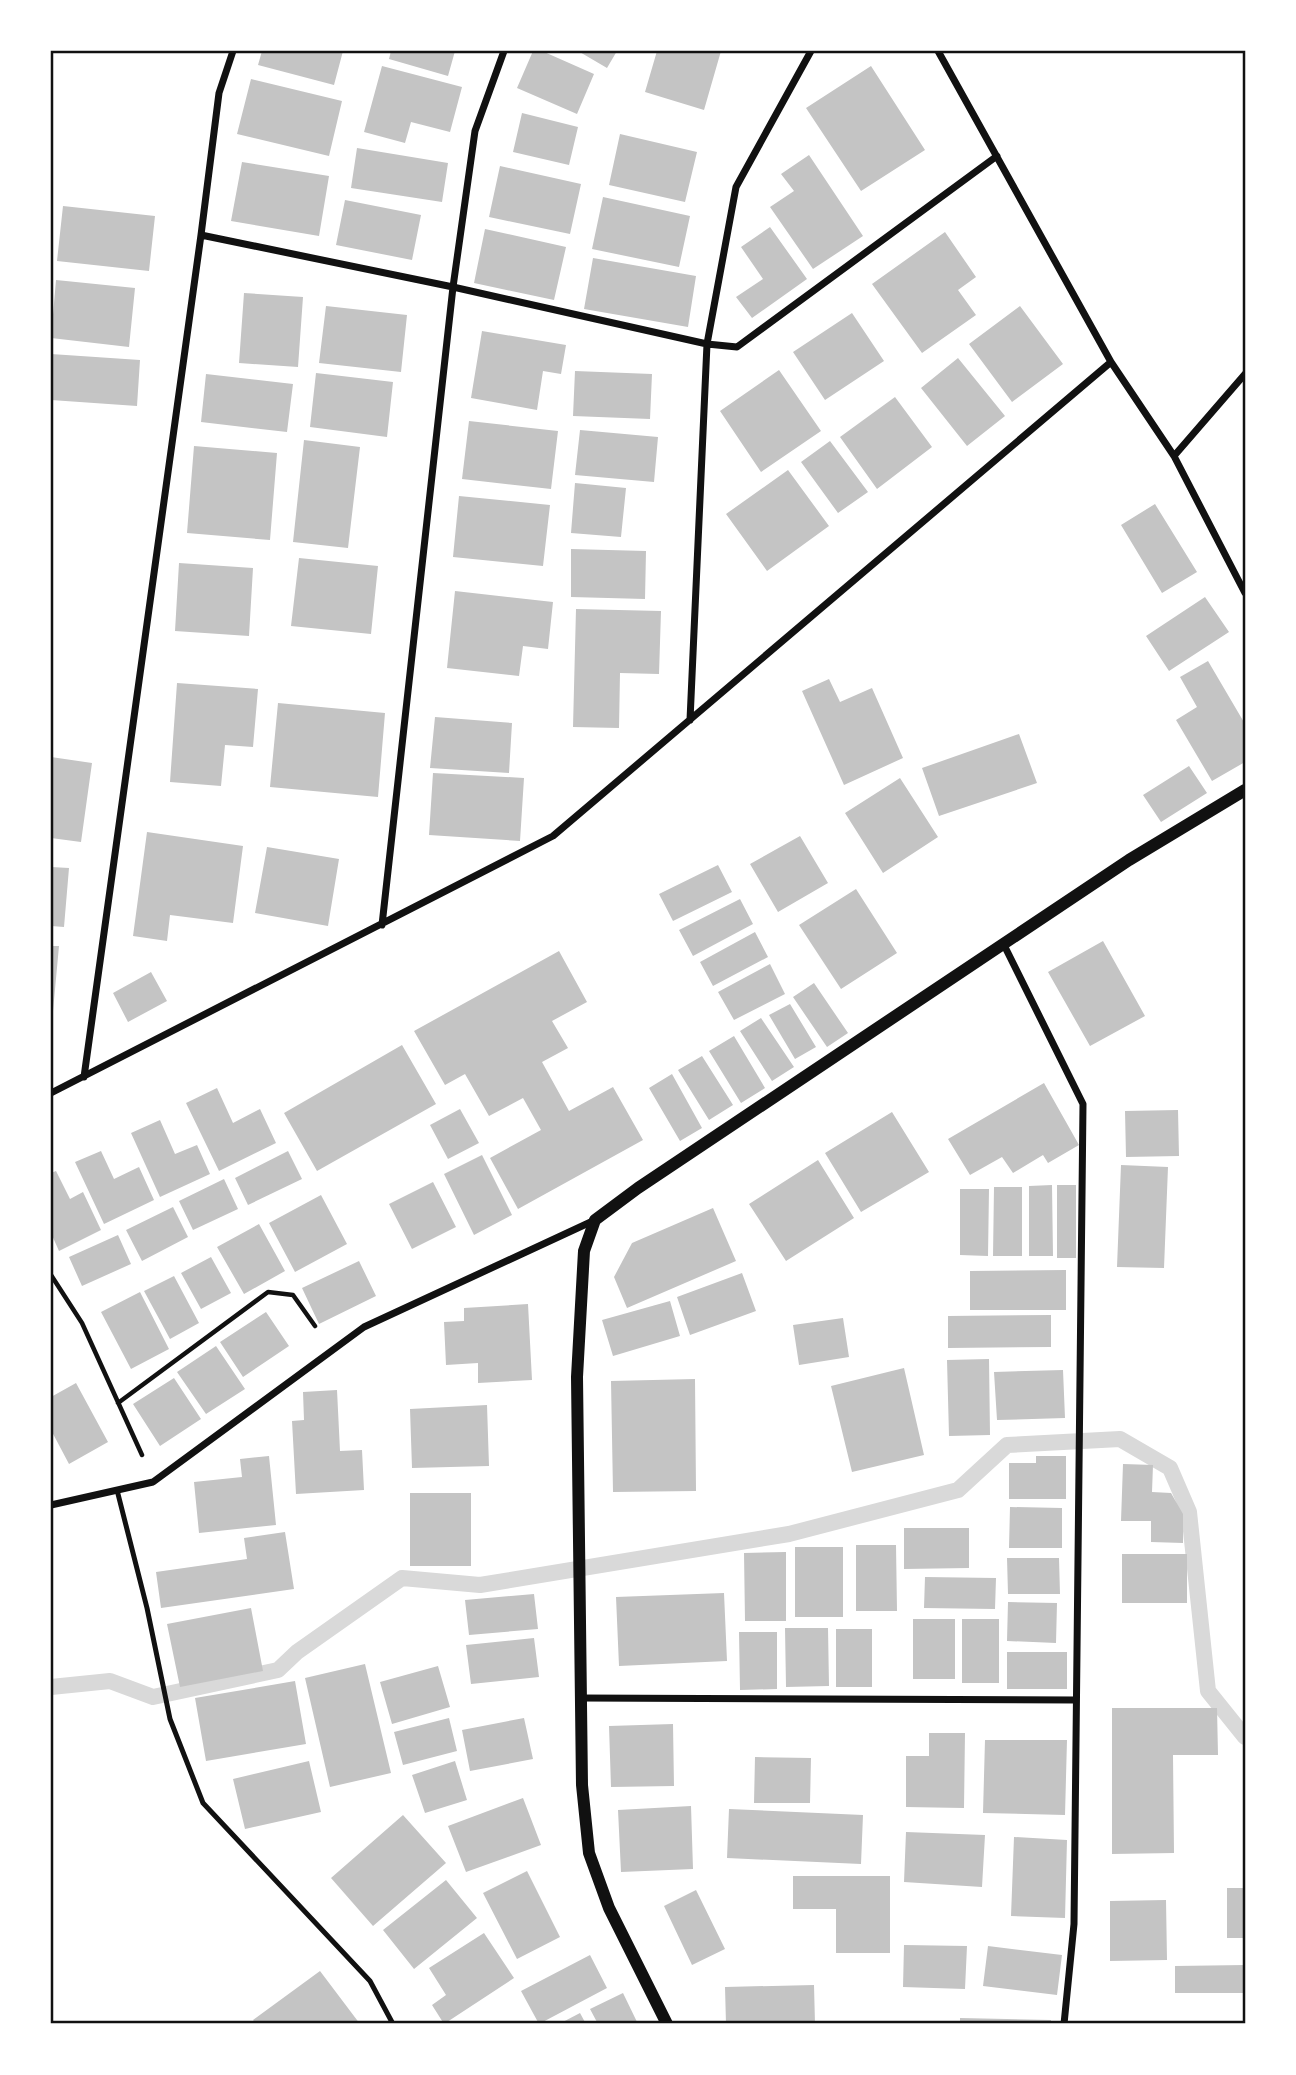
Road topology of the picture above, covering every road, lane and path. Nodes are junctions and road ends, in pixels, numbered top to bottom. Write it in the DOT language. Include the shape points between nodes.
graph roads {
  1 [pos="233,51"];
  2 [pos="504,51"];
  3 [pos="811,51"];
  4 [pos="938,51"];
  5 [pos="997,156"];
  6 [pos="201,235"];
  7 [pos="453,287"];
  8 [pos="707,344"];
  9 [pos="1111,362"];
  10 [pos="1245,374"];
  11 [pos="1174,456"];
  12 [pos="1245,593"];
  13 [pos="690,720"];
  14 [pos="1245,790"];
  15 [pos="383,926"];
  16 [pos="1004,945"];
  17 [pos="84,1077"];
  18 [pos="51,1093"];
  19 [pos="595,1220"];
  20 [pos="51,1275"];
  21 [pos="318,1331"];
  22 [pos="118,1403"];
  23 [pos="153,1482"];
  24 [pos="117,1490"];
  25 [pos="51,1505"];
  26 [pos="580,1698"];
  27 [pos="1076,1700"];
  28 [pos="393,2024"];
  29 [pos="667,2024"];
  30 [pos="1065,2024"];
  1 -- 6 [label="street" via="219,93"];
  2 -- 7 [label="street" via="475,131"];
  3 -- 8 [label="street" via="736,187"];
  4 -- 5 [label="street"];
  5 -- 8 [label="street" via="737,347"];
  5 -- 9 [label="street"];
  6 -- 7 [label="street"];
  6 -- 17 [label="street"];
  7 -- 8 [label="street"];
  7 -- 15 [label="street"];
  8 -- 13 [label="street"];
  9 -- 11 [label="street"];
  9 -- 13 [label="street"];
  10 -- 11 [label="street"];
  11 -- 12 [label="street"];
  13 -- 15 [label="street" via="553,836"];
  14 -- 16 [label="street" via="1129,860"];
  15 -- 17 [label="street"];
  16 -- 19 [label="street"];
  16 -- 27 [label="street" via="1083,1104"];
  17 -- 18 [label="street"];
  19 -- 23 [label="street" via="364,1327"];
  19 -- 26 [label="street" via="584,1251 577,1377"];
  20 -- 22 [label="path" via="82,1323"];
  21 -- 22 [label="path" via="293,1295 268,1292"];
  22 -- 23 [label="path"];
  23 -- 24 [label="street"];
  24 -- 25 [label="street"];
  24 -- 28 [label="lane" via="170,1719 203,1802 370,1982"];
  26 -- 27 [label="street"];
  26 -- 29 [label="street" via="589,1853 609,1908"];
  27 -- 30 [label="street" via="1074,1924"];
}
